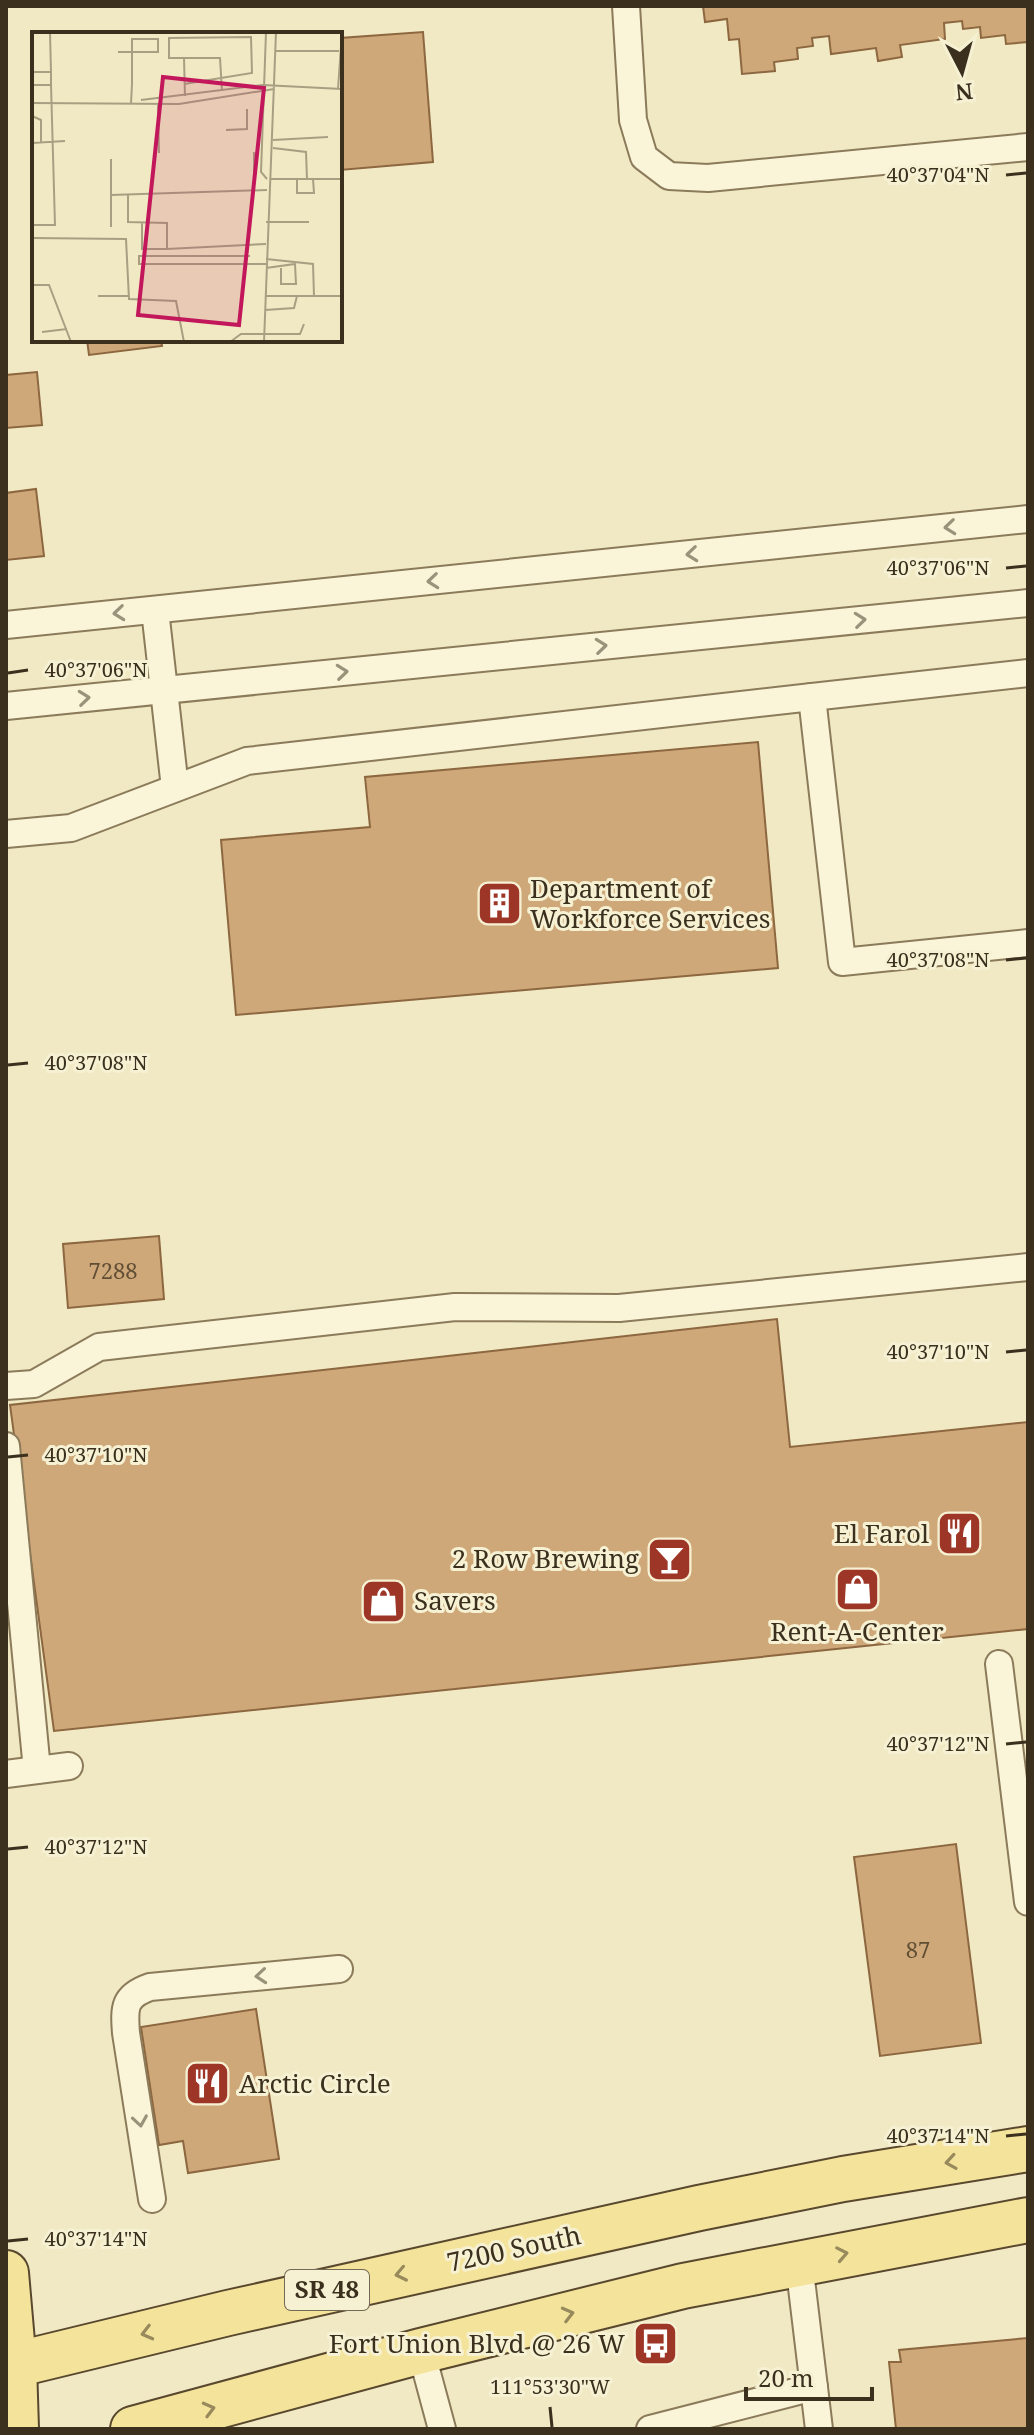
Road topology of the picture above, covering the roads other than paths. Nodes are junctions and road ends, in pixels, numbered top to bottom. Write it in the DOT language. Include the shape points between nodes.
graph roads {
  1 [pos="626,6"];
  2 [pos="1028,147"];
  3 [pos="1028,519"];
  4 [pos="1028,603"];
  5 [pos="155,610"];
  6 [pos="6,625"];
  7 [pos="1028,673"];
  8 [pos="164,690"];
  9 [pos="812,697"];
  10 [pos="6,706"];
  11 [pos="175,788"];
  12 [pos="6,834"];
  13 [pos="1028,943"];
  14 [pos="1028,1267"];
  15 [pos="6,1386"];
  16 [pos="6,1446"];
  17 [pos="999,1664"];
  18 [pos="69,1766"];
  19 [pos="37,1770"];
  20 [pos="6,1774"];
  21 [pos="1028,1902"];
  22 [pos="339,1969"];
  23 [pos="1028,2149"];
  24 [pos="152,2199"];
  25 [pos="1028,2220"];
  26 [pos="799,2263"];
  27 [pos="6,2273"];
  28 [pos="421,2351"];
  29 [pos="10,2368"];
  30 [pos="814,2387"];
  31 [pos="16,2429"];
  32 [pos="133,2429"];
  33 [pos="442,2429"];
  34 [pos="650,2429"];
  35 [pos="819,2429"];
  1 -- 2 [label="lane" via="633,120 644,157 669,176 708,178"];
  3 -- 5 [label="lane, one-way"];
  8 -- 4 [label="lane, one-way"];
  5 -- 6 [label="lane, one-way"];
  5 -- 8 [label="lane"];
  7 -- 9 [label="lane"];
  10 -- 8 [label="lane, one-way"];
  8 -- 11 [label="lane"];
  9 -- 11 [label="lane" via="247,761"];
  9 -- 13 [label="lane" via="842,962"];
  11 -- 12 [label="lane" via="71,828"];
  14 -- 15 [label="lane" via="619,1308 455,1307 99,1347 34,1384"];
  16 -- 19 [label="lane"];
  17 -- 21 [label="lane"];
  18 -- 19 [label="lane"];
  19 -- 20 [label="lane"];
  22 -- 24 [label="lane, one-way" via="150,1987 128,2000 126,2033"];
  23 -- 29 [label="main road, 7200 South / SR 48, one-way" via="699,2208"];
  26 -- 25 [label="main road, one-way"];
  28 -- 26 [label="main road, one-way"];
  26 -- 30 [label="lane"];
  27 -- 29 [label="main road"];
  32 -- 28 [label="main road, one-way"];
  28 -- 33 [label="lane"];
  29 -- 31 [label="main road"];
  30 -- 34 [label="lane"];
  30 -- 35 [label="lane"];
}
